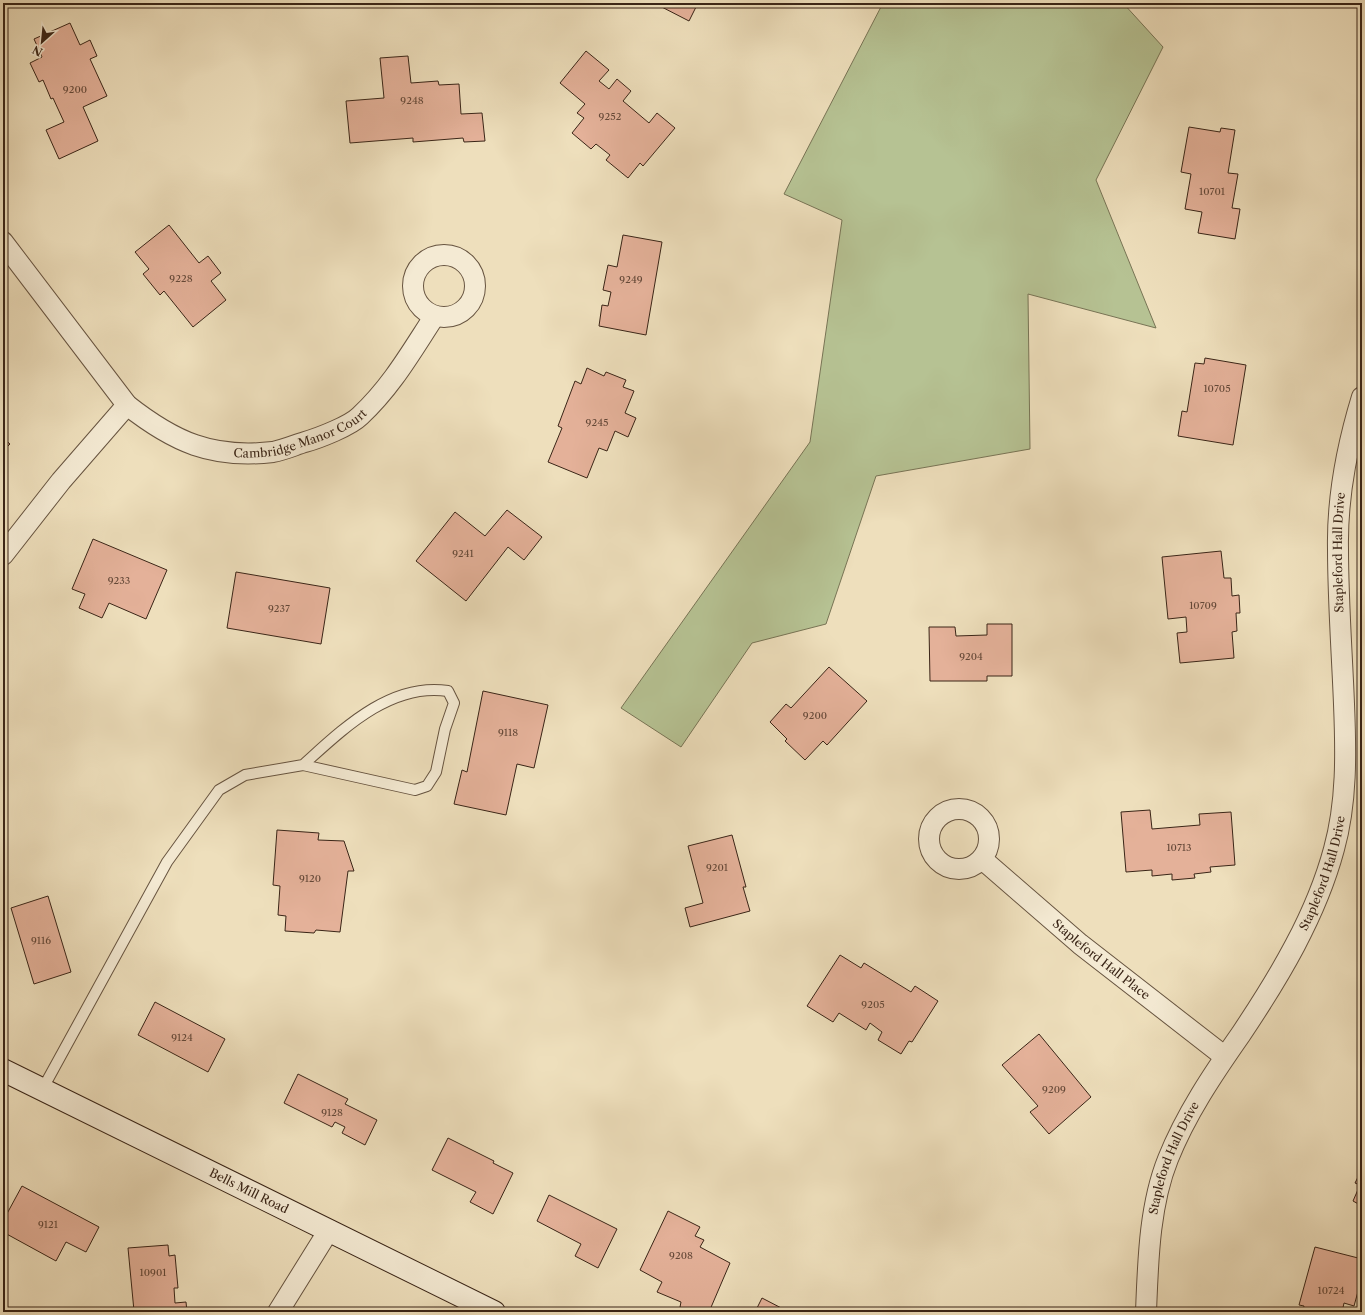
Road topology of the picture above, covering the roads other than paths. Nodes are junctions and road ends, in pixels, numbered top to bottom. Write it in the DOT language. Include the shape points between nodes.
graph roads {
  1 [pos="3,242"];
  2 [pos="434,316"];
  3 [pos="1362,397"];
  4 [pos="128,405"];
  5 [pos="3,555"];
  6 [pos="303,765"];
  7 [pos="982,859"];
  8 [pos="1224,1056"];
  9 [pos="3,1070"];
  10 [pos="42,1090"];
  11 [pos="329,1230"];
  12 [pos="278,1312"];
  13 [pos="494,1312"];
  14 [pos="1146,1312"];
  1 -- 4 [label="street, Cambridge Manor Court"];
  2 -- 4 [label="street, Cambridge Manor Court" via="392,383 359,418 318,438 274,452 229,454 206,449 154,426"];
  3 -- 8 [label="street, Stapleford Hall Drive" via="1352,430 1342,485 1338,548 1345,744 1344,793 1335,846 1317,900 1293,951"];
  4 -- 5 [label="street" via="61,481"];
  6 -- 6 [label="lane" via="415,790 427,786 436,772 445,729 454,703 448,691 435,689 386,700 344,729"];
  6 -- 10 [label="lane" via="245,775 220,790 167,862"];
  7 -- 8 [label="street, Stapleford Hall Place" via="1080,944"];
  8 -- 14 [label="street, Stapleford Hall Drive" via="1194,1104 1167,1161 1158,1190 1148,1252"];
  9 -- 10 [label="street, Bells Mill Road"];
  10 -- 11 [label="street, Bells Mill Road"];
  11 -- 12 [label="street"];
  11 -- 13 [label="street, Bells Mill Road"];
}
